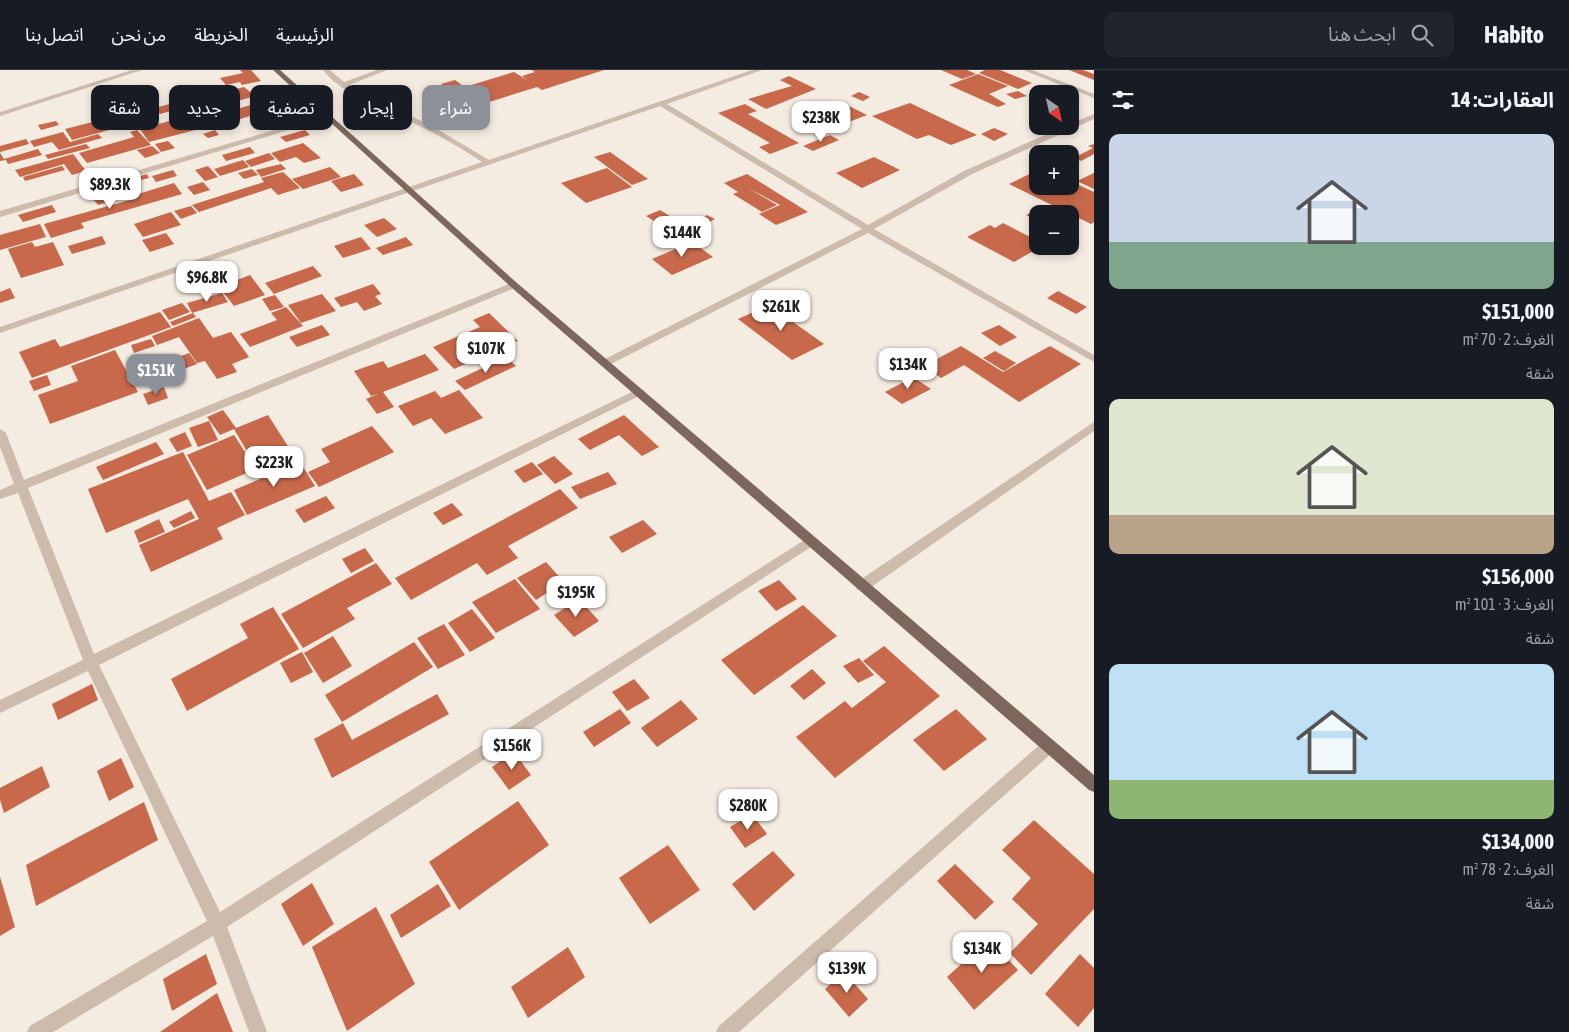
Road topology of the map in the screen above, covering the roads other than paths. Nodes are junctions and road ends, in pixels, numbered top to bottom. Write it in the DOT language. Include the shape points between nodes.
graph roads {
  1 [pos="139,70"];
  2 [pos="276,70"];
  3 [pos="326,70"];
  4 [pos="384,70"];
  5 [pos="759,70"];
  6 [pos="1026,70"];
  7 [pos="344,84"];
  8 [pos="293,85"];
  9 [pos="1094,96"];
  10 [pos="662,104"];
  11 [pos="0,114"];
  12 [pos="1094,116"];
  13 [pos="333,122"];
  14 [pos="284,130"];
  15 [pos="489,163"];
  16 [pos="409,190"];
  17 [pos="0,214"];
  18 [pos="868,229"];
  19 [pos="514,285"];
  20 [pos="0,330"];
  21 [pos="1094,360"];
  22 [pos="605,363"];
  23 [pos="640,393"];
  24 [pos="1094,426"];
  25 [pos="0,433"];
  26 [pos="21,487"];
  27 [pos="0,495"];
  28 [pos="810,542"];
  29 [pos="862,586"];
  30 [pos="90,661"];
  31 [pos="0,707"];
  32 [pos="1049,746"];
  33 [pos="1094,785"];
  34 [pos="217,924"];
  35 [pos="36,1032"];
  36 [pos="258,1032"];
  37 [pos="725,1032"];
  1 -- 11 [label="street"];
  2 -- 8 [label="main road"];
  3 -- 7 [label="street"];
  4 -- 7 [label="street"];
  5 -- 10 [label="street"];
  6 -- 9 [label="street"];
  7 -- 15 [label="street"];
  10 -- 15 [label="street"];
  10 -- 18 [label="street"];
  12 -- 18 [label="street" via="968,172"];
  13 -- 16 [label="main road"];
  14 -- 17 [label="street"];
  15 -- 16 [label="street"];
  16 -- 19 [label="main road"];
  16 -- 20 [label="street"];
  18 -- 21 [label="street"];
  18 -- 22 [label="street"];
  19 -- 22 [label="main road"];
  19 -- 26 [label="street"];
  22 -- 23 [label="main road"];
  23 -- 28 [label="main road"];
  23 -- 30 [label="street"];
  24 -- 29 [label="street"];
  25 -- 26 [label="street"];
  26 -- 27 [label="street"];
  26 -- 30 [label="street"];
  28 -- 29 [label="main road"];
  28 -- 34 [label="street"];
  29 -- 32 [label="main road"];
  30 -- 31 [label="street"];
  30 -- 34 [label="street"];
  32 -- 33 [label="main road"];
  32 -- 37 [label="street"];
  34 -- 35 [label="street"];
  34 -- 36 [label="street"];
}
